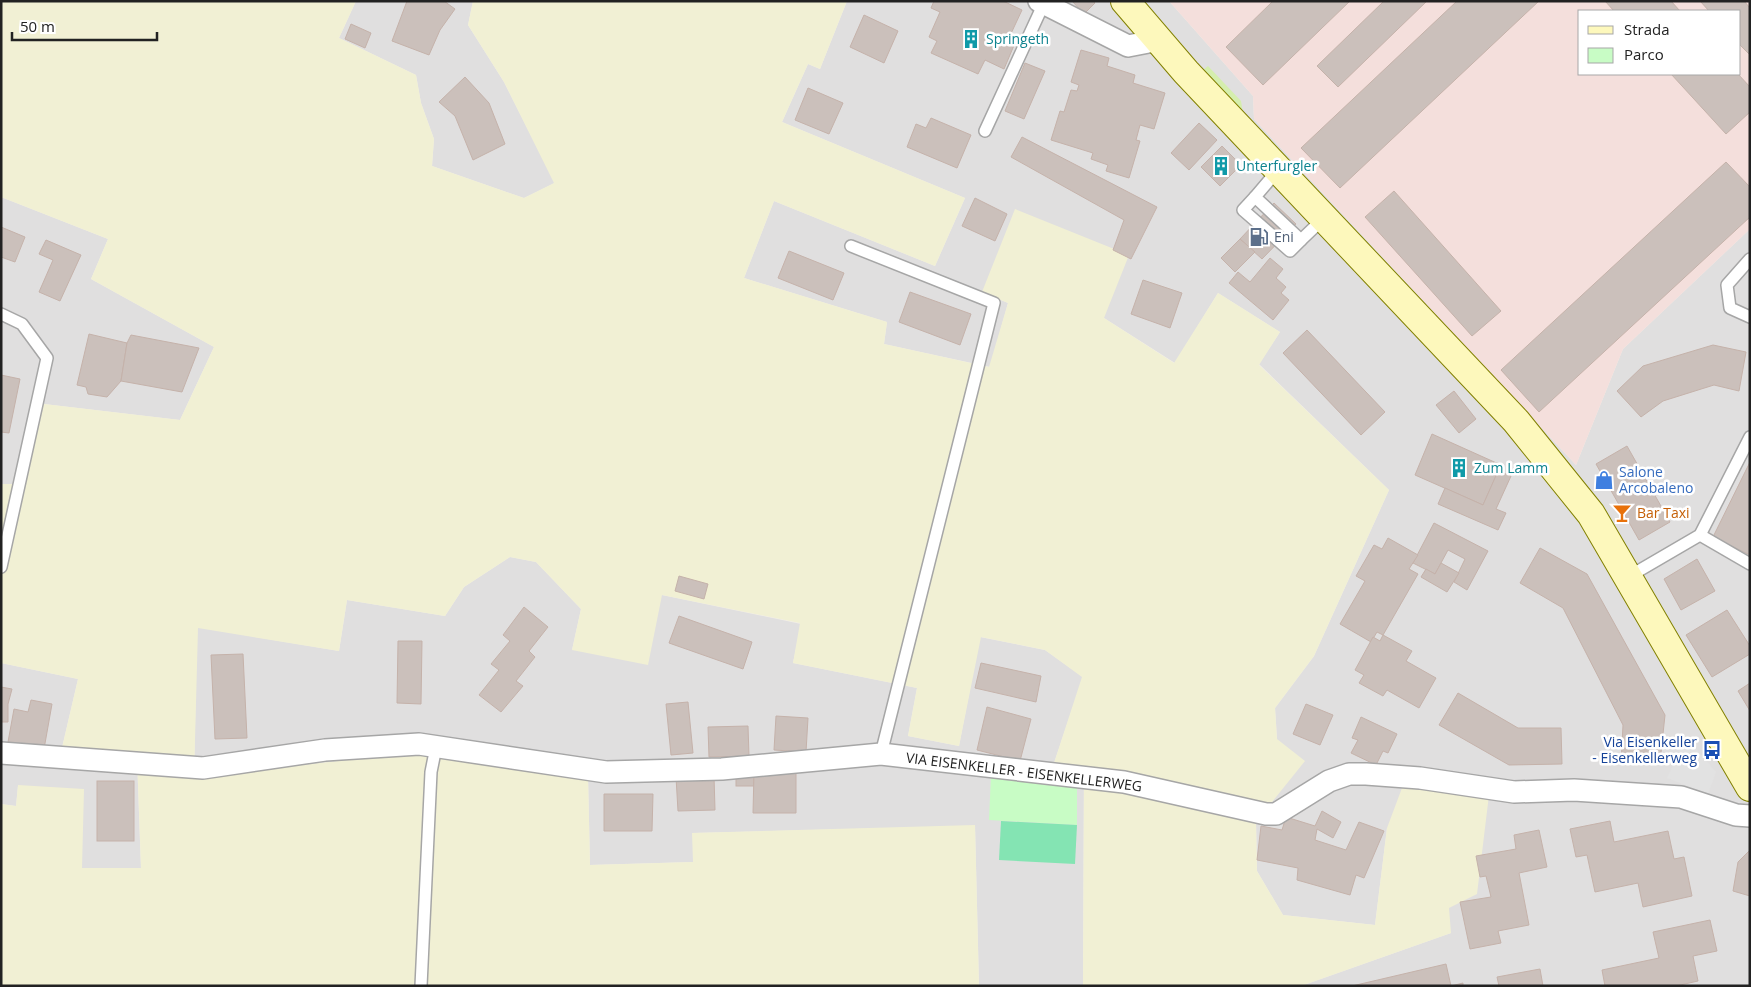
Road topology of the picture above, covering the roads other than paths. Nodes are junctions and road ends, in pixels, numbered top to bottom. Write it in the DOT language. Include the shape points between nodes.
graph roads {
  1 [pos="1042,2"];
  2 [pos="1126,3"];
  3 [pos="1159,40"];
  4 [pos="986,132"];
  5 [pos="1278,170"];
  6 [pos="1255,197"];
  7 [pos="1324,219"];
  8 [pos="1301,240"];
  9 [pos="851,246"];
  10 [pos="1750,259"];
  11 [pos="1,314"];
  12 [pos="1750,317"];
  13 [pos="1750,437"];
  14 [pos="1700,535"];
  15 [pos="1750,564"];
  16 [pos="1,567"];
  17 [pos="1628,577"];
  18 [pos="436,747"];
  19 [pos="1,752"];
  20 [pos="881,754"];
  21 [pos="1750,787"];
  22 [pos="1750,816"];
  23 [pos="421,986"];
  1 -- 3 [label="street" via="1128,46"];
  1 -- 4 [label="lane"];
  2 -- 3 [label="main road"];
  3 -- 5 [label="main road"];
  5 -- 6 [label="lane"];
  5 -- 7 [label="main road"];
  6 -- 8 [label="lane"];
  6 -- 8 [label="lane" via="1243,210 1290,251"];
  7 -- 8 [label="lane"];
  7 -- 17 [label="main road" via="1516,421 1591,514"];
  9 -- 20 [label="lane" via="994,303"];
  10 -- 12 [label="lane" via="1727,285 1730,308"];
  11 -- 16 [label="lane" via="22,324 47,358"];
  13 -- 14 [label="lane"];
  14 -- 15 [label="lane"];
  14 -- 17 [label="lane"];
  17 -- 21 [label="main road"];
  18 -- 19 [label="street, VIA EISENKELLER - EISENKELLERWEG" via="419,744 325,750 203,768"];
  18 -- 20 [label="street, VIA EISENKELLER - EISENKELLERWEG" via="606,772 722,769"];
  18 -- 23 [label="lane" via="431,772"];
  20 -- 22 [label="street, VIA EISENKELLER - EISENKELLERWEG" via="1124,782 1266,814 1276,814 1329,781 1350,774 1366,774 1420,778 1514,792 1574,790 1681,797 1736,815"];
}
